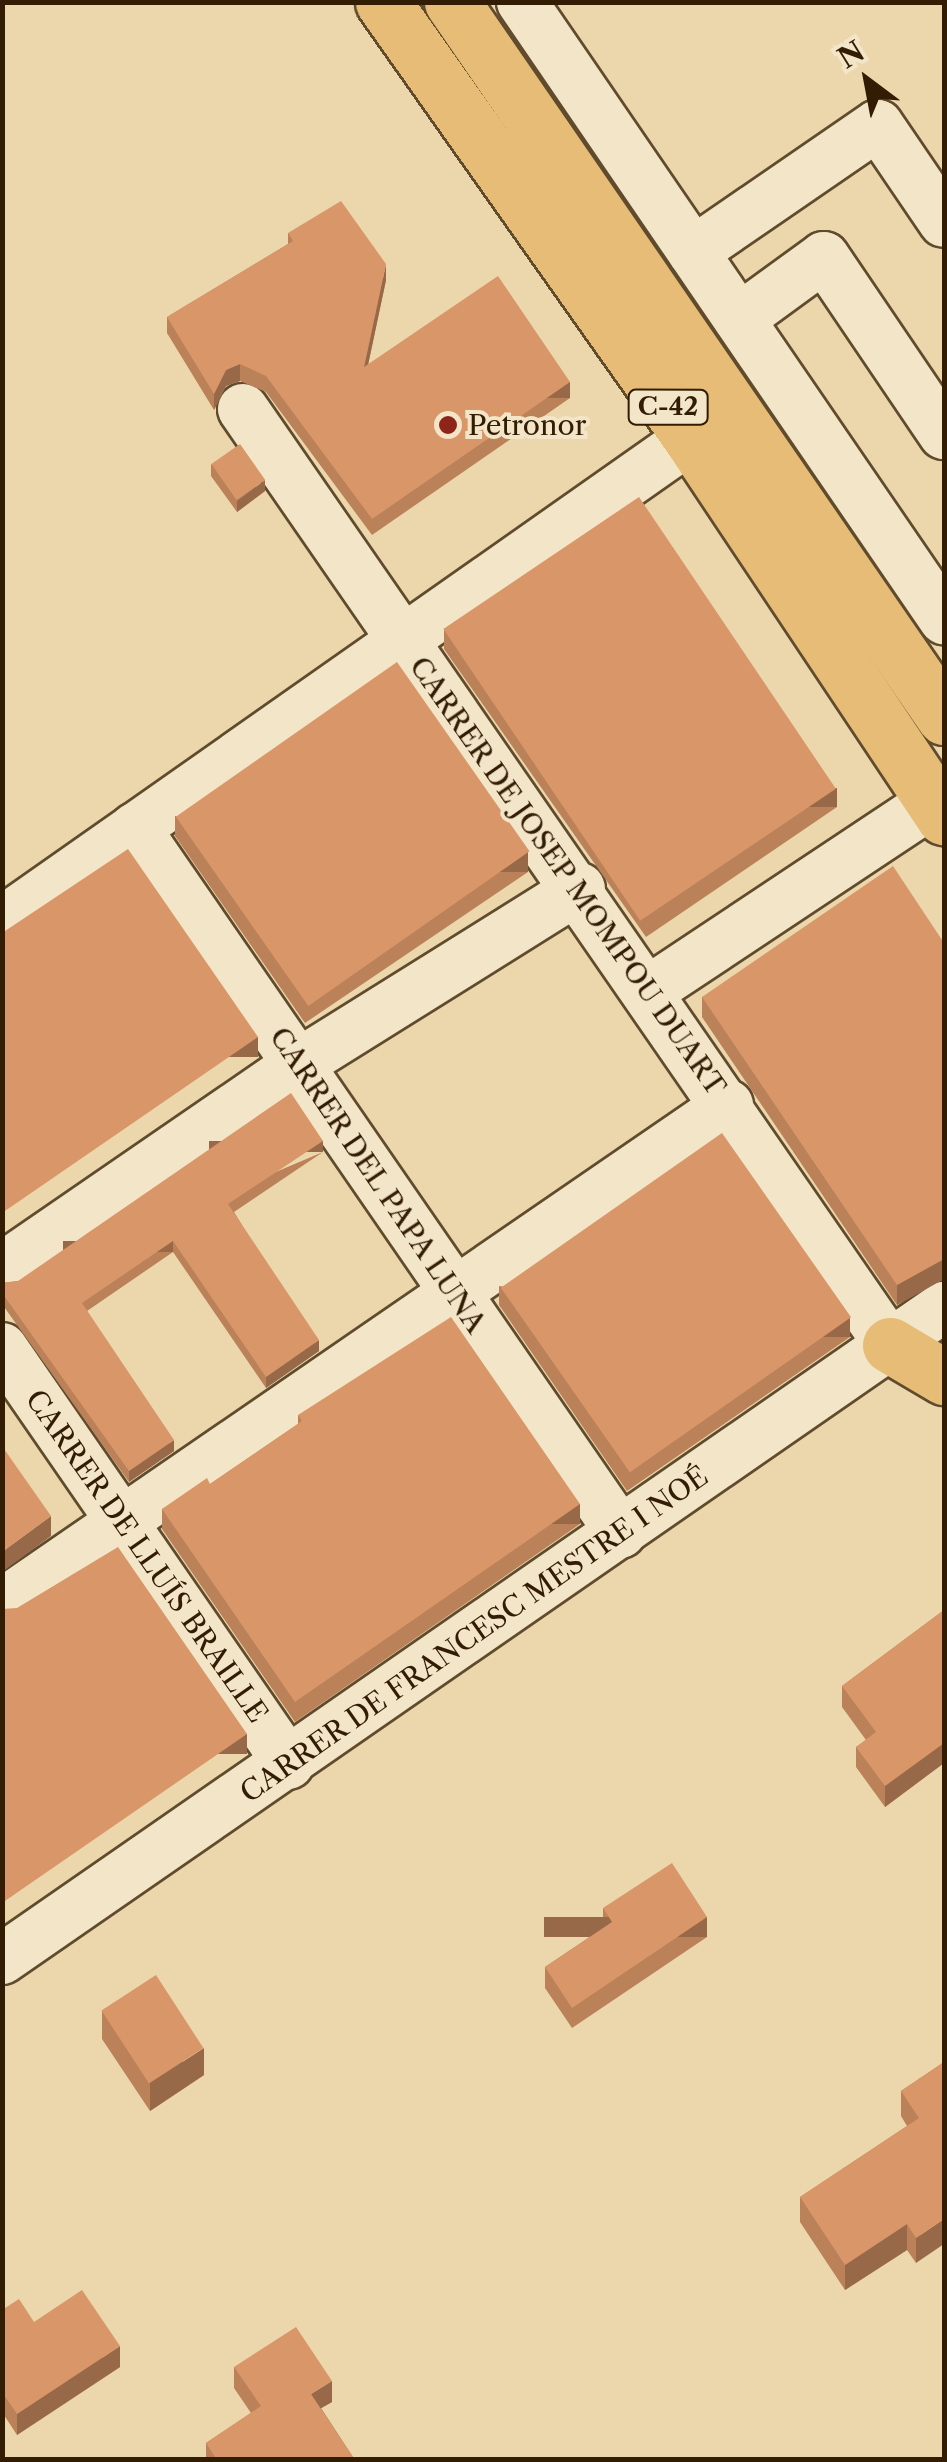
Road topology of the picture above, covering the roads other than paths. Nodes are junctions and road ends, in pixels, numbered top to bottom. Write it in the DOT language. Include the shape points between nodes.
graph roads {
  1 [pos="383,2"];
  2 [pos="452,2"];
  3 [pos="522,2"];
  4 [pos="944,222"];
  5 [pos="693,252"];
  6 [pos="739,319"];
  7 [pos="243,409"];
  8 [pos="944,434"];
  9 [pos="691,438"];
  10 [pos="944,618"];
  11 [pos="405,642"];
  12 [pos="944,717"];
  13 [pos="939,809"];
  14 [pos="134,828"];
  15 [pos="580,888"];
  16 [pos="2,922"];
  17 [pos="650,990"];
  18 [pos="300,1063"];
  19 [pos="728,1105"];
  20 [pos="2,1268"];
  21 [pos="452,1289"];
  22 [pos="944,1307"];
  23 [pos="890,1345"];
  24 [pos="2,1348"];
  25 [pos="944,1377"];
  26 [pos="125,1518"];
  27 [pos="621,1533"];
  28 [pos="2,1604"];
  29 [pos="289,1764"];
  30 [pos="2,1960"];
  1 -- 9 [label="main road, C-42"];
  2 -- 12 [label="main road, C-42"];
  3 -- 5 [label="street"];
  4 -- 5 [label="street" via="878,125"];
  5 -- 6 [label="street"];
  6 -- 8 [label="street" via="824,257"];
  6 -- 10 [label="street"];
  7 -- 11 [label="street, CARRER DE JOSEP MOMPOU DUART"];
  9 -- 11 [label="street"];
  9 -- 13 [label="main road, C-42"];
  11 -- 14 [label="street"];
  11 -- 15 [label="street, CARRER DE JOSEP MOMPOU DUART"];
  13 -- 17 [label="street"];
  14 -- 16 [label="street"];
  14 -- 18 [label="street, CARRER DEL PAPA LUNA"];
  15 -- 17 [label="street, CARRER DE JOSEP MOMPOU DUART"];
  15 -- 18 [label="street"];
  17 -- 19 [label="street, CARRER DE JOSEP MOMPOU DUART"];
  18 -- 20 [label="street"];
  18 -- 21 [label="street, CARRER DEL PAPA LUNA"];
  19 -- 21 [label="street"];
  19 -- 23 [label="street, CARRER DE JOSEP MOMPOU DUART"];
  21 -- 26 [label="street"];
  21 -- 27 [label="street, CARRER DEL PAPA LUNA"];
  22 -- 23 [label="street, CARRER DE FRANCESC MESTRE I NOÉ"];
  23 -- 25 [label="main road"];
  23 -- 27 [label="street, CARRER DE FRANCESC MESTRE I NOÉ"];
  24 -- 26 [label="street, CARRER DE LLUÍS BRAILLE"];
  26 -- 28 [label="street"];
  26 -- 29 [label="street, CARRER DE LLUÍS BRAILLE"];
  27 -- 29 [label="street, CARRER DE FRANCESC MESTRE I NOÉ"];
  29 -- 30 [label="street, CARRER DE FRANCESC MESTRE I NOÉ"];
}
